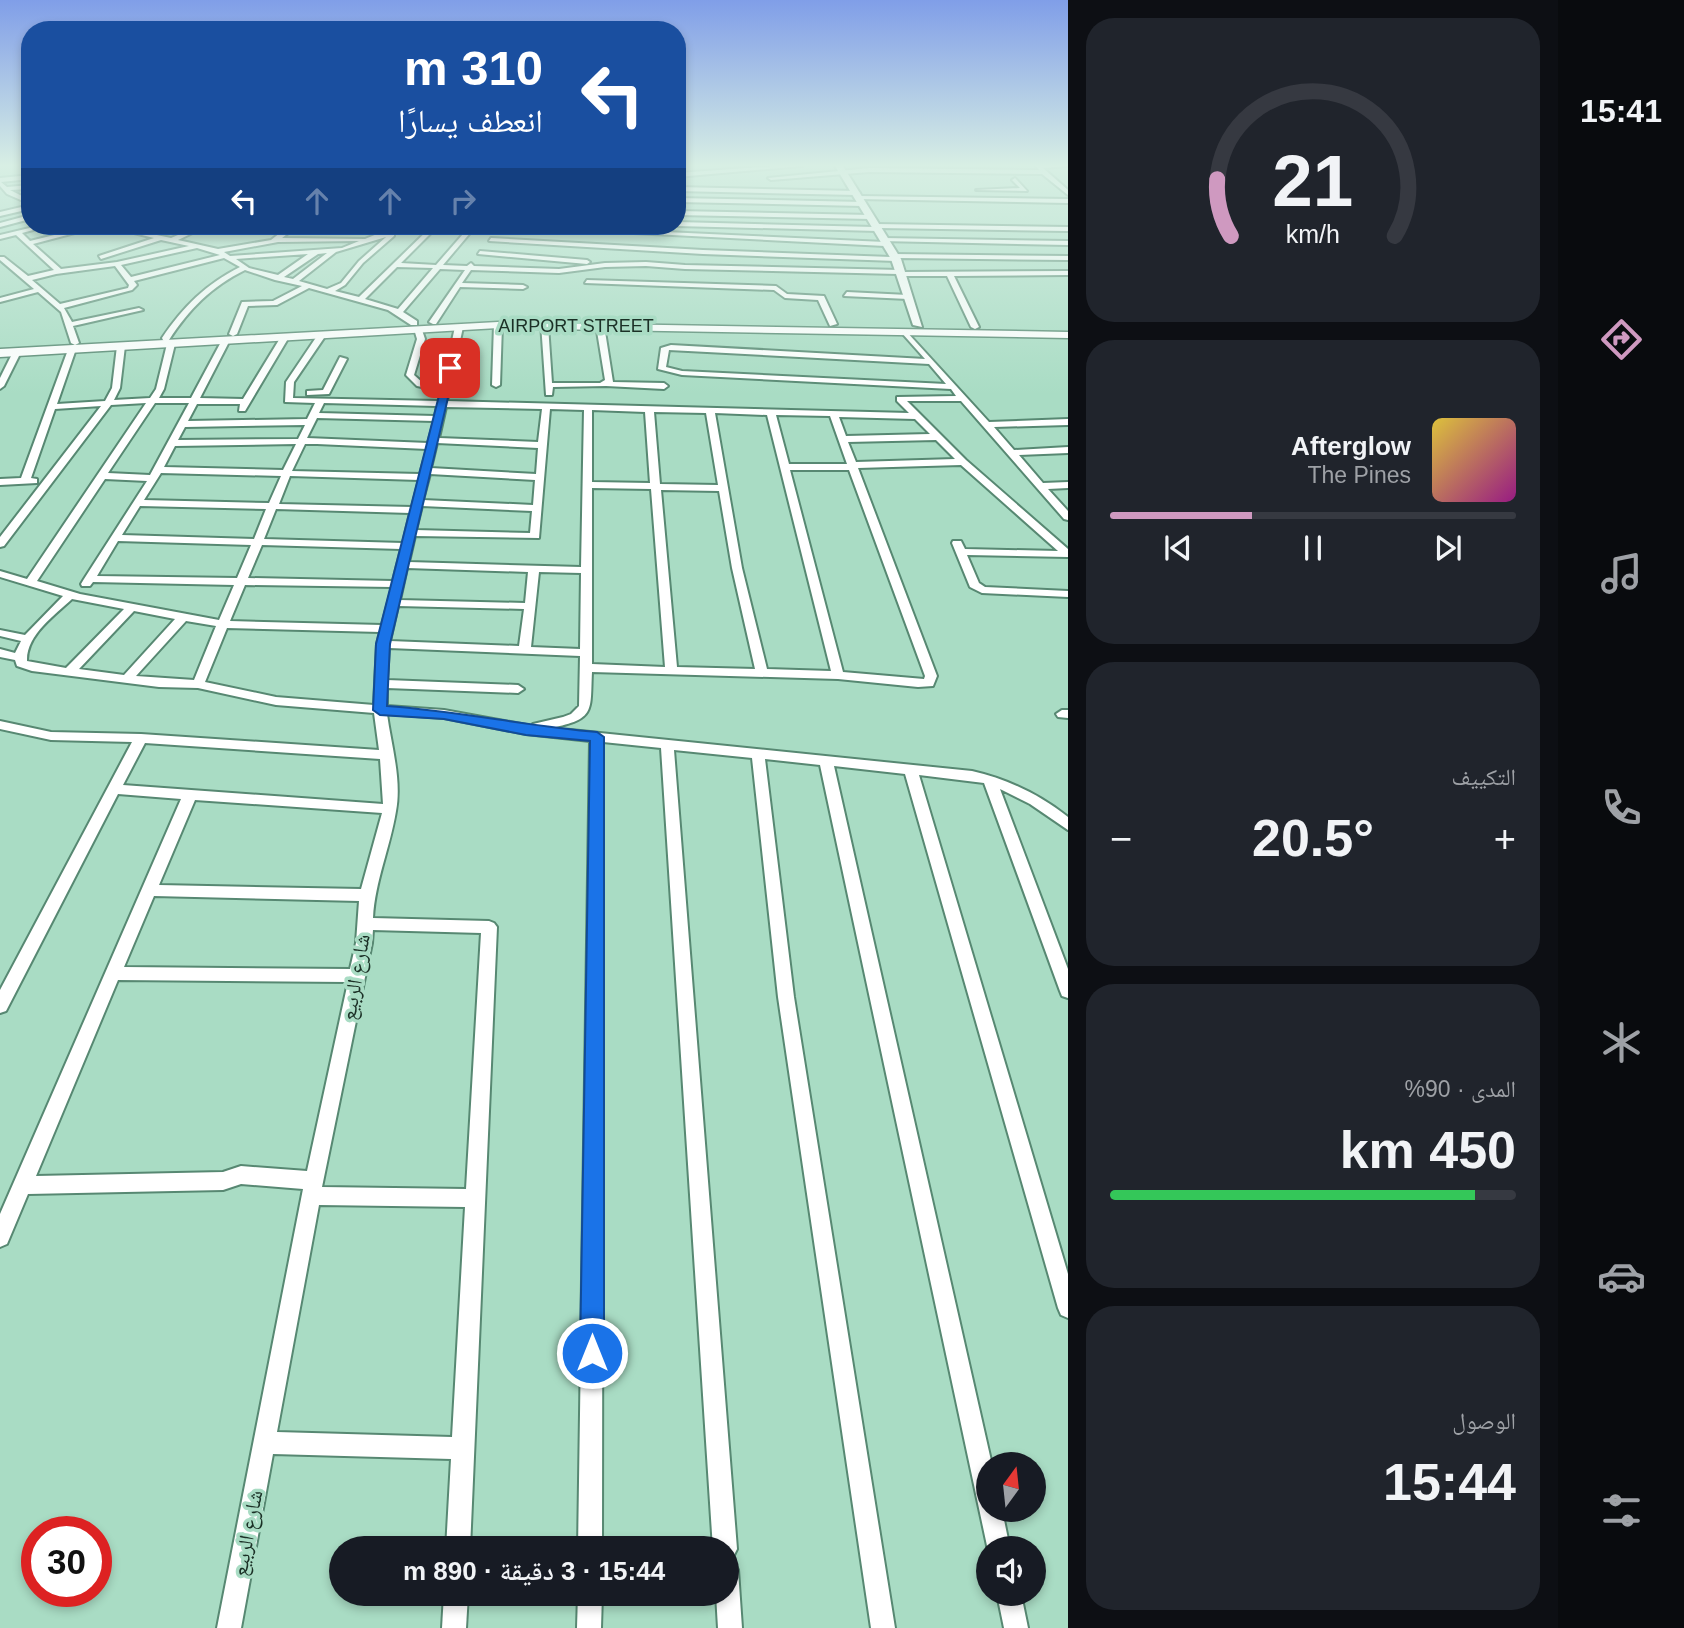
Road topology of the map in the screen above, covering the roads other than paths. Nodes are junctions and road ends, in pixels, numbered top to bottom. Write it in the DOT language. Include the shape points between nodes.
graph roads {
  1 [pos="33,242"];
  2 [pos="148,242"];
  3 [pos="175,242"];
  4 [pos="272,242"];
  5 [pos="362,242"];
  6 [pos="385,242"];
  7 [pos="418,242"];
  8 [pos="459,242"];
  9 [pos="489,242"];
  10 [pos="526,242"];
  11 [pos="702,242"];
  12 [pos="884,242"];
  13 [pos="29,243"];
  14 [pos="1068,243"];
  15 [pos="195,247"];
  16 [pos="335,250"];
  17 [pos="317,251"];
  18 [pos="703,252"];
  19 [pos="480,253"];
  20 [pos="223,255"];
  21 [pos="101,257"];
  22 [pos="2,258"];
  23 [pos="325,258"];
  24 [pos="895,258"];
  25 [pos="1068,258"];
  26 [pos="366,261"];
  27 [pos="383,263"];
  28 [pos="117,264"];
  29 [pos="612,264"];
  30 [pos="394,265"];
  31 [pos="708,267"];
  32 [pos="244,268"];
  33 [pos="439,268"];
  34 [pos="467,270"];
  35 [pos="58,272"];
  36 [pos="900,273"];
  37 [pos="1068,273"];
  38 [pos="950,274"];
  39 [pos="26,279"];
  40 [pos="277,279"];
  41 [pos="129,280"];
  42 [pos="587,282"];
  43 [pos="292,283"];
  44 [pos="458,285"];
  45 [pos="307,286"];
  46 [pos="523,288"];
  47 [pos="39,290"];
  48 [pos="328,292"];
  49 [pos="847,294"];
  50 [pos="908,297"];
  51 [pos="361,299"];
  52 [pos="0,300"];
  53 [pos="58,307"];
  54 [pos="139,310"];
  55 [pos="399,312"];
  56 [pos="433,323"];
  57 [pos="660,323"];
  58 [pos="690,324"];
  59 [pos="833,324"];
  60 [pos="498,325"];
  61 [pos="544,325"];
  62 [pos="600,325"];
  63 [pos="68,326"];
  64 [pos="416,326"];
  65 [pos="918,326"];
  66 [pos="459,327"];
  67 [pos="975,327"];
  68 [pos="1068,329"];
  69 [pos="905,332"];
  70 [pos="291,334"];
  71 [pos="322,335"];
  72 [pos="1068,335"];
  73 [pos="230,337"];
  74 [pos="169,341"];
  75 [pos="73,346"];
  76 [pos="121,346"];
  77 [pos="0,347"];
  78 [pos="17,352"];
  79 [pos="0,353"];
  80 [pos="343,359"];
  81 [pos="932,362"];
  82 [pos="607,384"];
  83 [pos="496,385"];
  84 [pos="548,385"];
  85 [pos="0,386"];
  86 [pos="664,386"];
  87 [pos="953,387"];
  88 [pos="287,393"];
  89 [pos="963,398"];
  90 [pos="153,400"];
  91 [pos="196,400"];
  92 [pos="246,402"];
  93 [pos="320,402"];
  94 [pos="108,403"];
  95 [pos="442,404"];
  96 [pos="51,407"];
  97 [pos="548,407"];
  98 [pos="588,408"];
  99 [pos="649,409"];
  100 [pos="710,411"];
  101 [pos="771,412"];
  102 [pos="833,413"];
  103 [pos="915,416"];
  104 [pos="313,419"];
  105 [pos="234,422"];
  106 [pos="1068,422"];
  107 [pos="184,424"];
  108 [pos="986,425"];
  109 [pos="937,437"];
  110 [pos="842,439"];
  111 [pos="302,442"];
  112 [pos="173,443"];
  113 [pos="433,443"];
  114 [pos="543,445"];
  115 [pos="1068,450"];
  116 [pos="1011,453"];
  117 [pos="963,462"];
  118 [pos="851,466"];
  119 [pos="785,467"];
  120 [pos="287,472"];
  121 [pos="156,474"];
  122 [pos="425,474"];
  123 [pos="102,476"];
  124 [pos="540,477"];
  125 [pos="49,480"];
  126 [pos="25,481"];
  127 [pos="2,484"];
  128 [pos="588,485"];
  129 [pos="1068,485"];
  130 [pos="654,486"];
  131 [pos="1040,486"];
  132 [pos="723,488"];
  133 [pos="137,503"];
  134 [pos="274,505"];
  135 [pos="417,506"];
  136 [pos="538,509"];
  137 [pos="1068,517"];
  138 [pos="115,538"];
  139 [pos="409,540"];
  140 [pos="259,541"];
  141 [pos="0,544"];
  142 [pos="1068,554"];
  143 [pos="402,565"];
  144 [pos="534,569"];
  145 [pos="587,570"];
  146 [pos="0,574"];
  147 [pos="89,579"];
  148 [pos="242,580"];
  149 [pos="30,583"];
  150 [pos="398,584"];
  151 [pos="1068,594"];
  152 [pos="74,596"];
  153 [pos="393,603"];
  154 [pos="530,606"];
  155 [pos="132,607"];
  156 [pos="183,617"];
  157 [pos="222,624"];
  158 [pos="0,633"];
  159 [pos="385,637"];
  160 [pos="27,639"];
  161 [pos="525,649"];
  162 [pos="0,653"];
  163 [pos="587,653"];
  164 [pos="19,657"];
  165 [pos="586,668"];
  166 [pos="69,672"];
  167 [pos="671,672"];
  168 [pos="762,673"];
  169 [pos="838,675"];
  170 [pos="127,679"];
  171 [pos="198,684"];
  172 [pos="380,684"];
  173 [pos="518,690"];
  174 [pos="380,710"];
  175 [pos="0,724"];
  176 [pos="526,730"];
  177 [pos="597,737"];
  178 [pos="141,738"];
  179 [pos="667,744"];
  180 [pos="758,754"];
  181 [pos="387,755"];
  182 [pos="826,761"];
  183 [pos="911,770"];
  184 [pos="989,779"];
  185 [pos="115,789"];
  186 [pos="190,794"];
  187 [pos="390,808"];
  188 [pos="1068,825"];
  189 [pos="149,890"];
  190 [pos="367,895"];
  191 [pos="365,924"];
  192 [pos="113,973"];
  193 [pos="357,976"];
  194 [pos="1068,991"];
  195 [pos="0,1006"];
  196 [pos="23,1185"];
  197 [pos="312,1189"];
  198 [pos="475,1198"];
  199 [pos="0,1237"];
  200 [pos="1068,1308"];
  201 [pos="264,1443"];
  202 [pos="463,1448"];
  203 [pos="978,1452"];
  204 [pos="459,1536"];
  205 [pos="590,1536"];
  206 [pos="724,1536"];
  207 [pos="455,1606"];
  208 [pos="590,1606"];
  209 [pos="728,1606"];
  210 [pos="1011,1606"];
  211 [pos="229,1628"];
  212 [pos="454,1628"];
  213 [pos="589,1628"];
  214 [pos="730,1628"];
  215 [pos="883,1628"];
  216 [pos="1016,1628"];
  1 -- 13 [label="street"];
  2 -- 21 [label="street"];
  3 -- 15 [label="street"];
  4 -- 20 [label="street"];
  5 -- 16 [label="street"];
  6 -- 26 [label="street"];
  7 -- 30 [label="street"];
  8 -- 33 [label="street"];
  9 -- 19 [label="street"];
  10 -- 18 [label="street"];
  11 -- 18 [label="street"];
  12 -- 14 [label="street"];
  12 -- 24 [label="street"];
  13 -- 35 [label="street"];
  15 -- 20 [label="street"];
  15 -- 28 [label="street"];
  16 -- 17 [label="street"];
  16 -- 23 [label="street"];
  17 -- 20 [label="street"];
  17 -- 40 [label="street"];
  18 -- 24 [label="street"];
  18 -- 31 [label="street"];
  19 -- 29 [label="street"];
  19 -- 34 [label="street"];
  20 -- 32 [label="street"];
  20 -- 41 [label="street"];
  22 -- 39 [label="street"];
  23 -- 26 [label="street"];
  23 -- 43 [label="street"];
  24 -- 25 [label="street"];
  24 -- 36 [label="street"];
  26 -- 48 [label="street"];
  27 -- 30 [label="street"];
  28 -- 35 [label="street"];
  28 -- 41 [label="street"];
  29 -- 31 [label="street"];
  29 -- 34 [label="street" via="559,271"];
  30 -- 33 [label="street"];
  30 -- 51 [label="street"];
  31 -- 36 [label="street"];
  32 -- 40 [label="street"];
  32 -- 74 [label="street" via="216,281 194,299"];
  33 -- 34 [label="street"];
  33 -- 55 [label="street"];
  34 -- 44 [label="street"];
  35 -- 39 [label="street"];
  36 -- 38 [label="street"];
  36 -- 50 [label="street"];
  37 -- 38 [label="street"];
  38 -- 67 [label="street"];
  39 -- 47 [label="street"];
  40 -- 43 [label="street"];
  41 -- 53 [label="street" via="130,289"];
  42 -- 59 [label="street" via="776,288 785,296 821,298"];
  43 -- 45 [label="street"];
  44 -- 46 [label="street"];
  44 -- 56 [label="street"];
  45 -- 48 [label="street"];
  45 -- 73 [label="street" via="274,303 246,304"];
  47 -- 52 [label="street"];
  47 -- 53 [label="street"];
  48 -- 51 [label="street"];
  49 -- 50 [label="street"];
  50 -- 65 [label="street"];
  51 -- 55 [label="street"];
  53 -- 63 [label="street"];
  54 -- 63 [label="street"];
  55 -- 64 [label="street"];
  56 -- 57 [label="main road, AIRPORT STREET" via="574,318"];
  56 -- 64 [label="main road, AIRPORT STREET"];
  57 -- 58 [label="main road, AIRPORT STREET"];
  57 -- 62 [label="main road, AIRPORT STREET"];
  58 -- 59 [label="main road, AIRPORT STREET"];
  58 -- 69 [label="main road, AIRPORT STREET"];
  59 -- 65 [label="main road, AIRPORT STREET"];
  60 -- 61 [label="main road, AIRPORT STREET"];
  60 -- 66 [label="main road, AIRPORT STREET"];
  60 -- 83 [label="street"];
  61 -- 62 [label="main road, AIRPORT STREET"];
  61 -- 84 [label="street"];
  62 -- 82 [label="street"];
  63 -- 75 [label="street"];
  64 -- 66 [label="main road, AIRPORT STREET"];
  64 -- 70 [label="main road, AIRPORT STREET"];
  64 -- 71 [label="main road, AIRPORT STREET"];
  64 -- 95 [label="street" via="422,339 411,380"];
  65 -- 67 [label="main road, AIRPORT STREET"];
  66 -- 95 [label="street, شارع الربيع"];
  67 -- 68 [label="main road, AIRPORT STREET"];
  69 -- 72 [label="main road, AIRPORT STREET"];
  69 -- 81 [label="street"];
  70 -- 71 [label="main road, AIRPORT STREET"];
  70 -- 73 [label="main road, AIRPORT STREET"];
  70 -- 92 [label="street"];
  71 -- 88 [label="street"];
  73 -- 74 [label="main road, AIRPORT STREET"];
  73 -- 91 [label="street"];
  74 -- 75 [label="main road, AIRPORT STREET"];
  74 -- 76 [label="main road, AIRPORT STREET"];
  74 -- 90 [label="street" via="160,388"];
  75 -- 76 [label="main road, AIRPORT STREET"];
  75 -- 77 [label="main road, AIRPORT STREET"];
  75 -- 78 [label="main road, AIRPORT STREET"];
  75 -- 96 [label="street"];
  76 -- 94 [label="street" via="116,388"];
  78 -- 79 [label="main road, AIRPORT STREET"];
  78 -- 85 [label="street"];
  80 -- 88 [label="street" via="326,392"];
  81 -- 87 [label="street"];
  81 -- 87 [label="street" via="671,346 663,352 662,369"];
  82 -- 84 [label="street"];
  82 -- 86 [label="street"];
  84 -- 97 [label="street"];
  87 -- 89 [label="street"];
  88 -- 93 [label="street" via="288,400"];
  89 -- 103 [label="street" via="901,399"];
  89 -- 108 [label="street"];
  90 -- 91 [label="street"];
  90 -- 94 [label="street"];
  90 -- 123 [label="street"];
  91 -- 92 [label="street"];
  91 -- 107 [label="street"];
  92 -- 105 [label="street"];
  93 -- 95 [label="street"];
  93 -- 104 [label="street"];
  94 -- 96 [label="street"];
  94 -- 125 [label="street"];
  95 -- 97 [label="street"];
  95 -- 104 [label="street"];
  95 -- 113 [label="street, شارع الربيع"];
  96 -- 126 [label="street"];
  97 -- 98 [label="street"];
  97 -- 114 [label="street"];
  98 -- 99 [label="street"];
  98 -- 128 [label="street"];
  99 -- 100 [label="street"];
  99 -- 130 [label="street"];
  100 -- 101 [label="street"];
  100 -- 132 [label="street"];
  101 -- 102 [label="street"];
  101 -- 119 [label="street"];
  102 -- 103 [label="street"];
  102 -- 110 [label="street"];
  103 -- 109 [label="street"];
  104 -- 105 [label="street"];
  104 -- 111 [label="street"];
  105 -- 107 [label="street"];
  106 -- 108 [label="street"];
  107 -- 112 [label="street"];
  108 -- 116 [label="street"];
  109 -- 110 [label="street"];
  109 -- 117 [label="street"];
  110 -- 118 [label="street"];
  111 -- 112 [label="street"];
  111 -- 113 [label="street"];
  111 -- 120 [label="street"];
  112 -- 121 [label="street"];
  113 -- 114 [label="street"];
  113 -- 122 [label="street, شارع الربيع"];
  114 -- 124 [label="street"];
  115 -- 116 [label="street"];
  116 -- 131 [label="street"];
  117 -- 118 [label="street"];
  117 -- 142 [label="street"];
  118 -- 119 [label="street"];
  118 -- 169 [label="street" via="931,676 929,683 918,683"];
  119 -- 169 [label="street"];
  120 -- 121 [label="street"];
  120 -- 122 [label="street"];
  120 -- 134 [label="street"];
  121 -- 123 [label="street"];
  121 -- 133 [label="street"];
  122 -- 124 [label="street"];
  122 -- 135 [label="street, شارع الربيع"];
  123 -- 149 [label="street"];
  124 -- 136 [label="street"];
  125 -- 126 [label="street"];
  125 -- 141 [label="street"];
  126 -- 127 [label="street"];
  128 -- 130 [label="street"];
  128 -- 145 [label="street"];
  129 -- 131 [label="street"];
  130 -- 132 [label="street"];
  130 -- 167 [label="street"];
  131 -- 137 [label="street"];
  132 -- 168 [label="street"];
  133 -- 134 [label="street"];
  133 -- 138 [label="street"];
  134 -- 135 [label="street"];
  134 -- 140 [label="street"];
  135 -- 136 [label="street"];
  135 -- 139 [label="street, شارع الربيع"];
  136 -- 139 [label="street" via="536,536"];
  138 -- 140 [label="street"];
  138 -- 147 [label="street"];
  139 -- 140 [label="street"];
  139 -- 143 [label="street, شارع الربيع"];
  140 -- 148 [label="street"];
  142 -- 151 [label="street" via="959,548 974,585 982,590"];
  143 -- 144 [label="street"];
  143 -- 150 [label="street, شارع الربيع"];
  144 -- 145 [label="street"];
  144 -- 154 [label="street"];
  145 -- 163 [label="street"];
  146 -- 149 [label="street"];
  147 -- 148 [label="street"];
  147 -- 152 [label="street"];
  148 -- 150 [label="street"];
  148 -- 157 [label="street"];
  149 -- 152 [label="street"];
  150 -- 153 [label="street, شارع الربيع"];
  152 -- 155 [label="street"];
  152 -- 160 [label="street"];
  153 -- 154 [label="street"];
  153 -- 159 [label="street, شارع الربيع"];
  154 -- 161 [label="street"];
  155 -- 156 [label="street"];
  155 -- 166 [label="street"];
  156 -- 157 [label="street"];
  156 -- 170 [label="street"];
  157 -- 159 [label="street"];
  157 -- 171 [label="street"];
  158 -- 160 [label="street"];
  159 -- 161 [label="street"];
  159 -- 172 [label="street, شارع الربيع"];
  160 -- 164 [label="street"];
  161 -- 163 [label="street"];
  162 -- 164 [label="street"];
  163 -- 165 [label="street"];
  164 -- 166 [label="street" via="21,663 32,667"];
  165 -- 167 [label="street"];
  165 -- 176 [label="street" via="588,698 583,713"];
  166 -- 170 [label="street"];
  167 -- 168 [label="street"];
  168 -- 169 [label="street"];
  170 -- 171 [label="street"];
  171 -- 174 [label="street" via="276,701"];
  172 -- 173 [label="street"];
  172 -- 174 [label="street, شارع الربيع"];
  174 -- 176 [label="street" via="444,715"];
  174 -- 181 [label="street, شارع الربيع"];
  175 -- 178 [label="street" via="19,732 68,738"];
  176 -- 177 [label="street"];
  177 -- 179 [label="street"];
  177 -- 205 [label="street"];
  178 -- 181 [label="street"];
  178 -- 185 [label="street"];
  179 -- 180 [label="street"];
  179 -- 206 [label="street"];
  180 -- 182 [label="street"];
  180 -- 215 [label="street" via="786,997"];
  181 -- 187 [label="street, شارع الربيع"];
  182 -- 183 [label="street"];
  182 -- 203 [label="street"];
  183 -- 184 [label="street"];
  183 -- 200 [label="street"];
  184 -- 188 [label="street" via="1051,810"];
  184 -- 194 [label="street"];
  185 -- 186 [label="street"];
  185 -- 195 [label="street"];
  186 -- 187 [label="street"];
  186 -- 189 [label="street"];
  187 -- 190 [label="street, شارع الربيع"];
  189 -- 190 [label="street"];
  189 -- 192 [label="street"];
  190 -- 191 [label="street, شارع الربيع"];
  191 -- 193 [label="street, شارع الربيع"];
  191 -- 198 [label="street" via="489,927"];
  192 -- 193 [label="street"];
  192 -- 196 [label="street"];
  193 -- 197 [label="street, شارع الربيع"];
  196 -- 197 [label="street" via="223,1181 241,1175"];
  196 -- 199 [label="street"];
  197 -- 198 [label="street"];
  197 -- 201 [label="street, شارع الربيع"];
  198 -- 202 [label="street"];
  201 -- 202 [label="street"];
  201 -- 211 [label="street, شارع الربيع"];
  202 -- 204 [label="street"];
  207 -- 212 [label="street"];
  208 -- 213 [label="street"];
  209 -- 214 [label="street"];
  210 -- 216 [label="street"];
}
